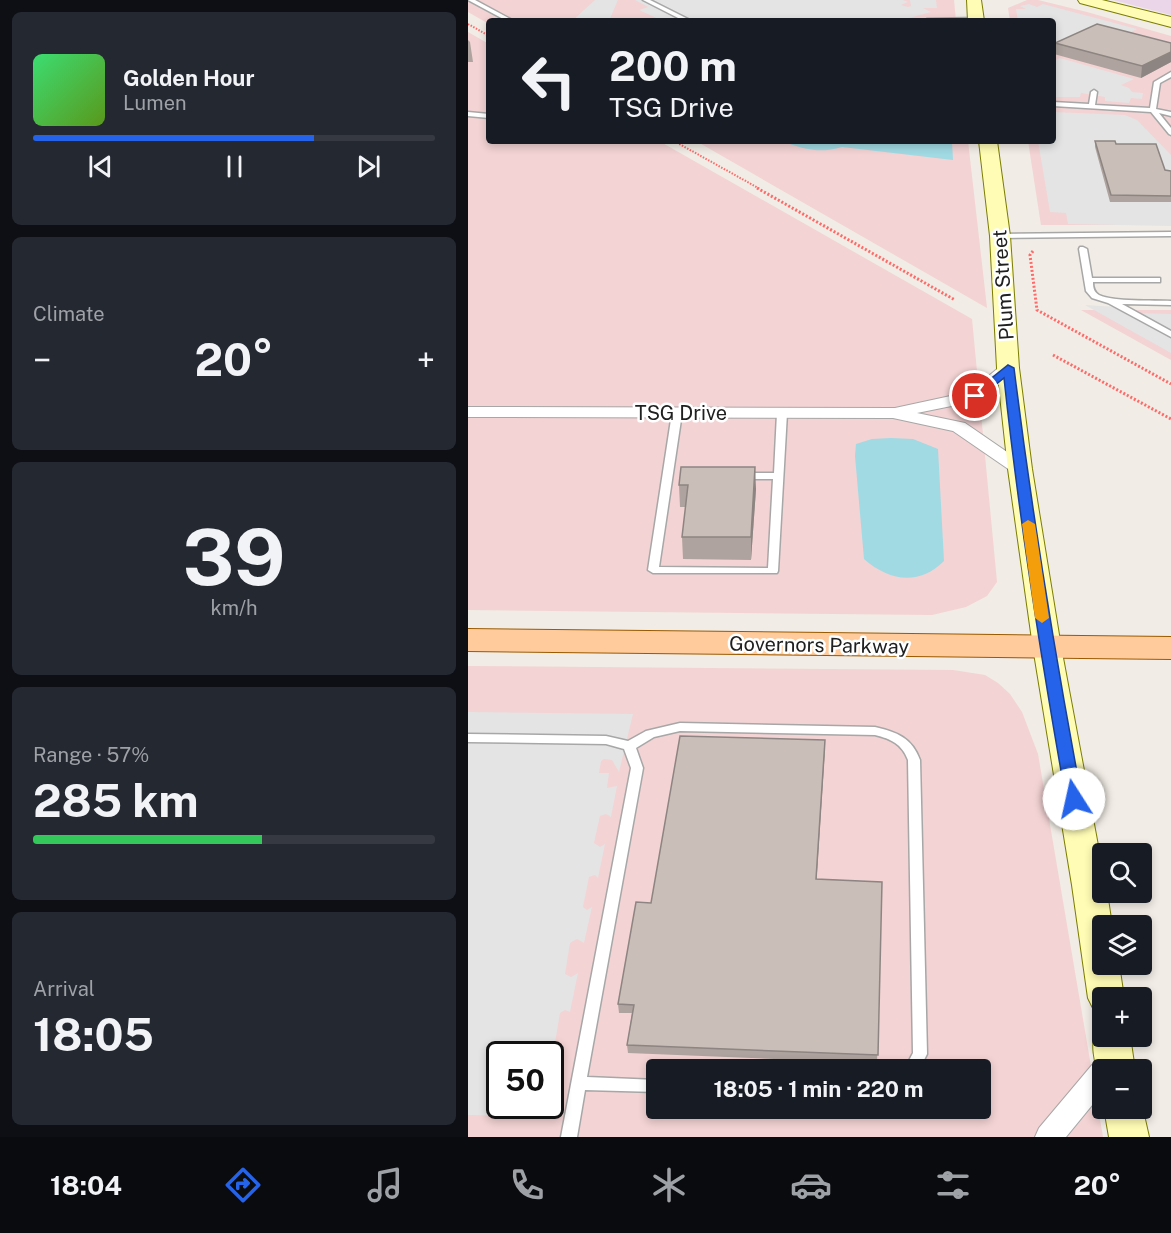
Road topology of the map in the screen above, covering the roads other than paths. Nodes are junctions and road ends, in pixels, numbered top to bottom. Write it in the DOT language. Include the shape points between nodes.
graph roads {
  1 [pos="471,0"];
  2 [pos="646,0"];
  3 [pos="976,1"];
  4 [pos="1093,1"];
  5 [pos="505,18"];
  6 [pos="683,18"];
  7 [pos="976,18"];
  8 [pos="1171,22"];
  9 [pos="1171,74"];
  10 [pos="1094,92"];
  11 [pos="1056,104"];
  12 [pos="1092,105"];
  13 [pos="1153,110"];
  14 [pos="468,114"];
  15 [pos="1171,114"];
  16 [pos="486,116"];
  17 [pos="1168,127"];
  18 [pos="1171,133"];
  19 [pos="988,144"];
  20 [pos="1171,234"];
  21 [pos="1000,236"];
  22 [pos="1083,249"];
  23 [pos="1088,279"];
  24 [pos="1157,280"];
  25 [pos="1111,301"];
  26 [pos="1171,303"];
  27 [pos="1171,334"];
  28 [pos="1008,368"];
  29 [pos="468,412"];
  30 [pos="677,413"];
  31 [pos="782,413"];
  32 [pos="893,413"];
  33 [pos="1020,469"];
  34 [pos="734,476"];
  35 [pos="778,476"];
  36 [pos="468,640"];
  37 [pos="1047,647"];
  38 [pos="1171,648"];
  39 [pos="468,738"];
  40 [pos="629,746"];
  41 [pos="1104,987"];
  42 [pos="917,1059"];
  43 [pos="580,1083"];
  44 [pos="1092,1084"];
  45 [pos="646,1086"];
  46 [pos="1126,1119"];
  47 [pos="569,1137"];
  48 [pos="1048,1137"];
  49 [pos="1129,1137"];
  1 -- 5 [label="lane"];
  2 -- 6 [label="lane"];
  3 -- 7 [label="main road"];
  4 -- 8 [label="main road"];
  9 -- 13 [label="lane" via="1157,82"];
  10 -- 12 [label="lane"];
  11 -- 12 [label="lane"];
  12 -- 13 [label="lane"];
  13 -- 15 [label="lane"];
  13 -- 17 [label="lane"];
  14 -- 16 [label="lane"];
  17 -- 18 [label="lane"];
  19 -- 21 [label="main road, Plum Street"];
  20 -- 21 [label="lane"];
  21 -- 28 [label="main road, Plum Street"];
  22 -- 23 [label="lane"];
  23 -- 24 [label="lane"];
  23 -- 25 [label="lane" via="1095,296"];
  25 -- 26 [label="lane"];
  25 -- 27 [label="lane"];
  28 -- 32 [label="street, TSG Drive" via="975,396"];
  28 -- 33 [label="main road, Plum Street"];
  29 -- 30 [label="street, TSG Drive"];
  30 -- 31 [label="street, TSG Drive"];
  30 -- 35 [label="lane" via="673,475 653,570 773,571"];
  31 -- 32 [label="street, TSG Drive"];
  31 -- 35 [label="lane"];
  32 -- 33 [label="street, TSG Drive" via="959,427"];
  33 -- 37 [label="main road, Plum Street"];
  34 -- 35 [label="lane"];
  36 -- 37 [label="main road, Governors Parkway"];
  37 -- 38 [label="main road, Governors Parkway"];
  37 -- 41 [label="main road, Plum Street"];
  39 -- 40 [label="lane" via="606,740"];
  40 -- 42 [label="lane" via="650,734 680,727 875,731 903,741 914,760"];
  40 -- 43 [label="lane" via="637,768"];
  43 -- 45 [label="lane"];
  43 -- 47 [label="lane"];
  44 -- 48 [label="street"];
  46 -- 49 [label="main road"];
}
